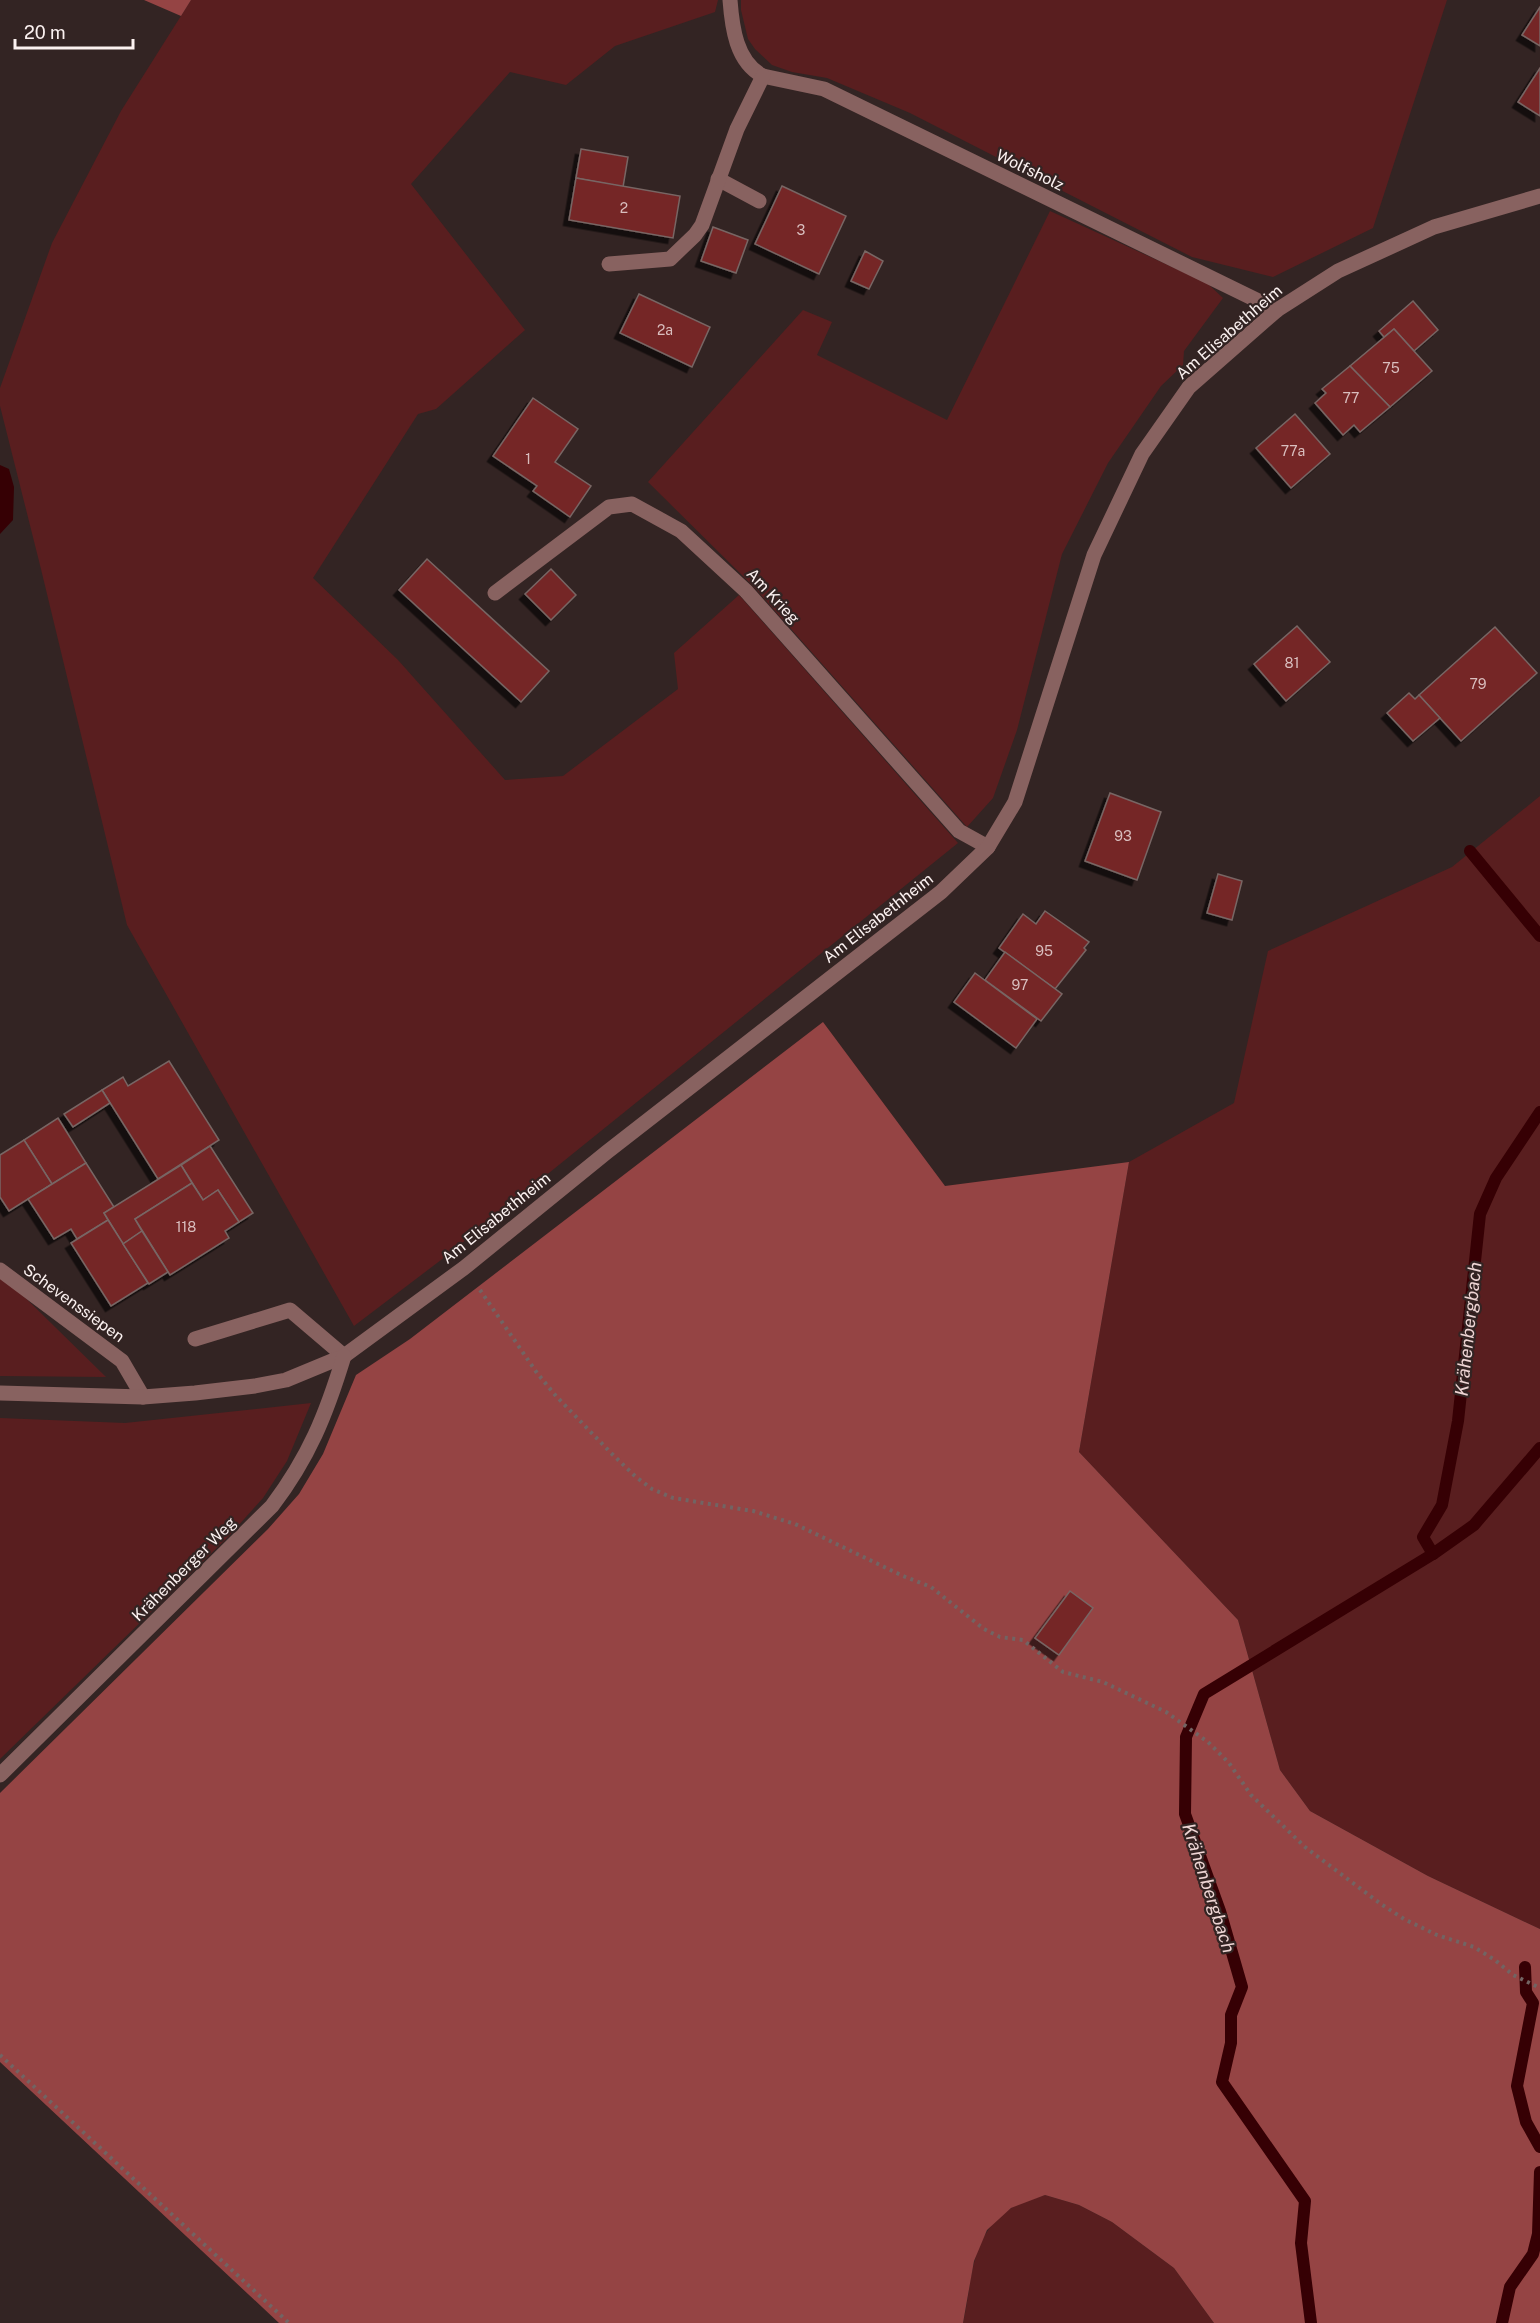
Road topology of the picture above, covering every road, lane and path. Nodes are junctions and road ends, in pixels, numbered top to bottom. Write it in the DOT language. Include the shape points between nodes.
graph roads {
  1 [pos="729,0"];
  2 [pos="763,76"];
  3 [pos="718,179"];
  4 [pos="1540,196"];
  5 [pos="759,201"];
  6 [pos="609,264"];
  7 [pos="1277,310"];
  8 [pos="495,593"];
  9 [pos="988,847"];
  10 [pos="464,1268"];
  11 [pos="0,1270"];
  12 [pos="195,1339"];
  13 [pos="344,1356"];
  14 [pos="0,1393"];
  15 [pos="143,1397"];
  16 [pos="0,1775"];
  17 [pos="1540,1988"];
  18 [pos="0,2055"];
  19 [pos="289,2323"];
  1 -- 2 [label="street" via="735,40 748,64"];
  2 -- 3 [label="street"];
  2 -- 7 [label="street, Wolfsholz" via="824,89"];
  3 -- 5 [label="street"];
  3 -- 6 [label="street" via="702,225 670,259"];
  4 -- 7 [label="street, Am Elisabethheim" via="1434,227 1338,271"];
  7 -- 9 [label="street, Am Elisabethheim" via="1189,387 1142,454 1094,555 1015,802"];
  8 -- 9 [label="street, Am Krieg" via="609,507 632,504 681,531 746,591 959,831"];
  9 -- 10 [label="street, Am Elisabethheim" via="941,892"];
  10 -- 13 [label="street, Am Elisabethheim"];
  10 -- 17 [label="path" via="537,1373 611,1453 652,1489 672,1498 753,1511 795,1524 931,1587 984,1629 1000,1637 1023,1640 1063,1672 1103,1682 1166,1712 1229,1762 1251,1795 1305,1847 1381,1904 1437,1935 1474,1947 1513,1975"];
  11 -- 15 [label="street, Schevenssiepen" via="122,1361"];
  12 -- 13 [label="street" via="290,1310"];
  13 -- 15 [label="street, Am Elisabethheim" via="286,1380"];
  13 -- 16 [label="street, Krähenberger Weg" via="321,1427 290,1483 272,1506"];
  14 -- 15 [label="street, Am Elisabethheim"];
  18 -- 19 [label="path"];
}
